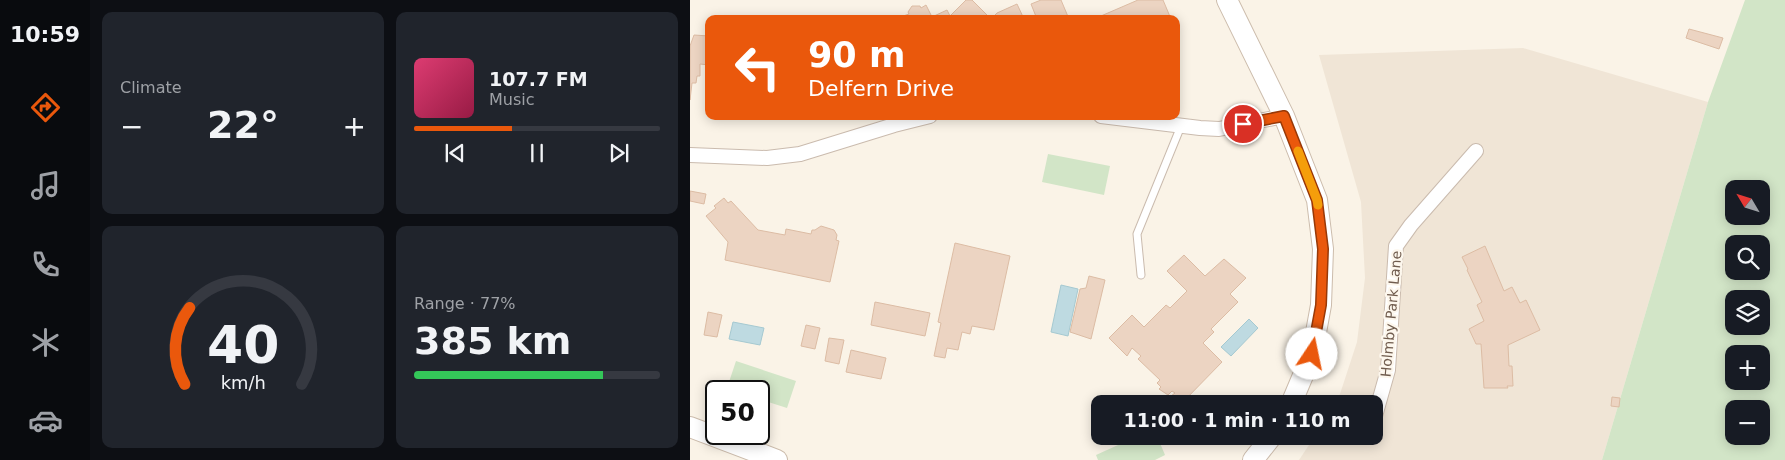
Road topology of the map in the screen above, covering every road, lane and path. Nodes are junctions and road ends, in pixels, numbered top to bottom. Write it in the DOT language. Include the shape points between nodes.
graph roads {
  1 [pos="1227,0"];
  2 [pos="1284,116"];
  3 [pos="914,120"];
  4 [pos="1133,120"];
  5 [pos="1181,126"];
  6 [pos="1476,151"];
  7 [pos="690,155"];
  8 [pos="1141,275"];
  9 [pos="1295,395"];
  10 [pos="1381,395"];
  11 [pos="690,427"];
  12 [pos="1265,445"];
  13 [pos="777,460"];
  14 [pos="1253,460"];
  1 -- 2 [label="main road"];
  2 -- 5 [label="street" via="1220,129"];
  2 -- 9 [label="main road" via="1317,200 1323,249 1321,305 1313,349"];
  3 -- 7 [label="street" via="800,154 767,158"];
  4 -- 5 [label="street"];
  5 -- 8 [label="lane" via="1137,234"];
  6 -- 10 [label="street, Holmby Park Lane" via="1410,224 1396,246 1388,370"];
  11 -- 13 [label="main road"];
  12 -- 14 [label="main road"];
}
